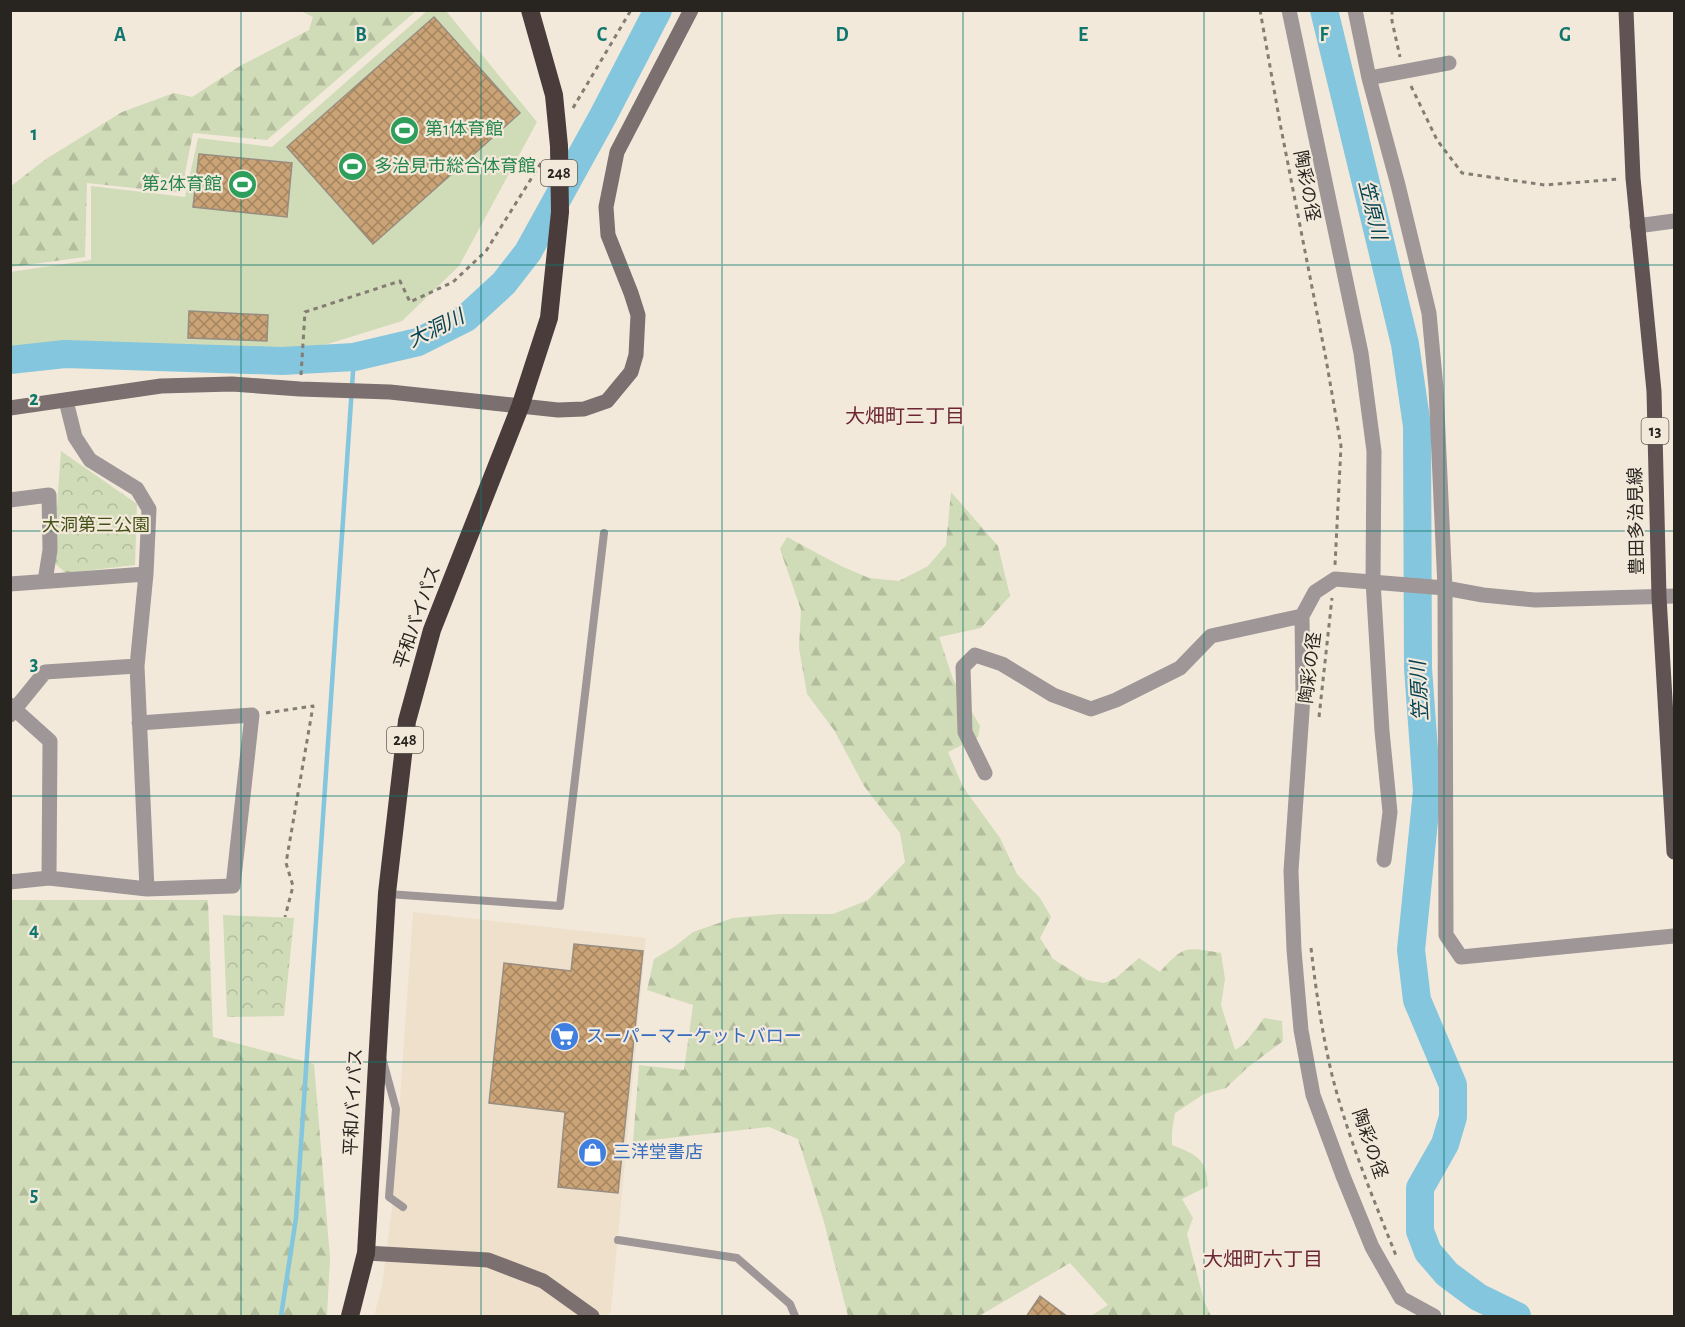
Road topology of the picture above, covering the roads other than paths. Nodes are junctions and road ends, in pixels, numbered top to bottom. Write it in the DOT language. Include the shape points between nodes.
graph roads {
  1 [pos="530,10"];
  2 [pos="691,10"];
  3 [pos="1289,10"];
  4 [pos="1355,10"];
  5 [pos="1626,10"];
  6 [pos="1449,63"];
  7 [pos="1368,78"];
  8 [pos="1674,221"];
  9 [pos="1637,226"];
  10 [pos="66,401"];
  11 [pos="520,407"];
  12 [pos="10,408"];
  13 [pos="10,500"];
  14 [pos="603,533"];
  15 [pos="146,574"];
  16 [pos="45,581"];
  17 [pos="1373,582"];
  18 [pos="10,584"];
  19 [pos="1444,588"];
  20 [pos="1659,597"];
  21 [pos="1674,597"];
  22 [pos="1302,616"];
  23 [pos="137,666"];
  24 [pos="12,709"];
  25 [pos="140,723"];
  26 [pos="985,773"];
  27 [pos="1674,852"];
  28 [pos="1384,860"];
  29 [pos="49,878"];
  30 [pos="10,882"];
  31 [pos="147,889"];
  32 [pos="387,893"];
  33 [pos="1674,936"];
  34 [pos="378,1046"];
  35 [pos="403,1207"];
  36 [pos="618,1240"];
  37 [pos="366,1254"];
  38 [pos="350,1317"];
  39 [pos="592,1317"];
  40 [pos="795,1317"];
  41 [pos="1434,1317"];
  1 -- 11 [label="highway, 平和バイパス / 248" via="554,95 560,212 549,318"];
  2 -- 11 [label="street" via="617,152 606,207 608,236 638,315 639,334 631,372 606,401 584,409"];
  3 -- 17 [label="street" via="1361,352 1374,451"];
  4 -- 7 [label="street"];
  5 -- 9 [label="main road, 豊田多治見線 / 13"];
  6 -- 7 [label="street"];
  7 -- 19 [label="street" via="1429,313"];
  8 -- 9 [label="street"];
  9 -- 20 [label="main road, 豊田多治見線 / 13" via="1654,391"];
  10 -- 11 [label="street" via="161,386 232,384 390,392"];
  10 -- 12 [label="street"];
  10 -- 15 [label="street" via="75,437 90,460 137,489 149,509"];
  11 -- 32 [label="highway, 平和バイパス / 248" via="432,630 407,721"];
  13 -- 16 [label="street" via="49,495 50,550"];
  14 -- 32 [label="lane" via="560,906"];
  15 -- 16 [label="street"];
  15 -- 23 [label="street"];
  16 -- 18 [label="street"];
  17 -- 19 [label="street"];
  17 -- 22 [label="street" via="1335,579 1315,592"];
  17 -- 28 [label="street" via="1390,812"];
  19 -- 20 [label="street" via="1535,600"];
  19 -- 33 [label="street" via="1446,935 1461,957"];
  20 -- 21 [label="street"];
  20 -- 27 [label="main road, 豊田多治見線 / 13"];
  22 -- 26 [label="street" via="1211,636 1180,668 1091,709 1053,695 1002,664 975,655 963,667 965,732"];
  22 -- 41 [label="street" via="1304,698 1291,871 1301,1030 1313,1095 1372,1247 1401,1298"];
  23 -- 24 [label="street" via="45,672"];
  23 -- 25 [label="street"];
  24 -- 29 [label="street" via="50,741"];
  25 -- 31 [label="street"];
  25 -- 31 [label="street" via="252,715 234,886"];
  29 -- 30 [label="street"];
  29 -- 31 [label="street"];
  32 -- 34 [label="highway, 平和バイパス / 248"];
  34 -- 35 [label="lane" via="396,1109 389,1197"];
  34 -- 37 [label="highway, 平和バイパス / 248"];
  36 -- 40 [label="lane" via="737,1258 790,1305"];
  37 -- 38 [label="highway, 248"];
  37 -- 39 [label="street" via="488,1260 543,1281"];
}
